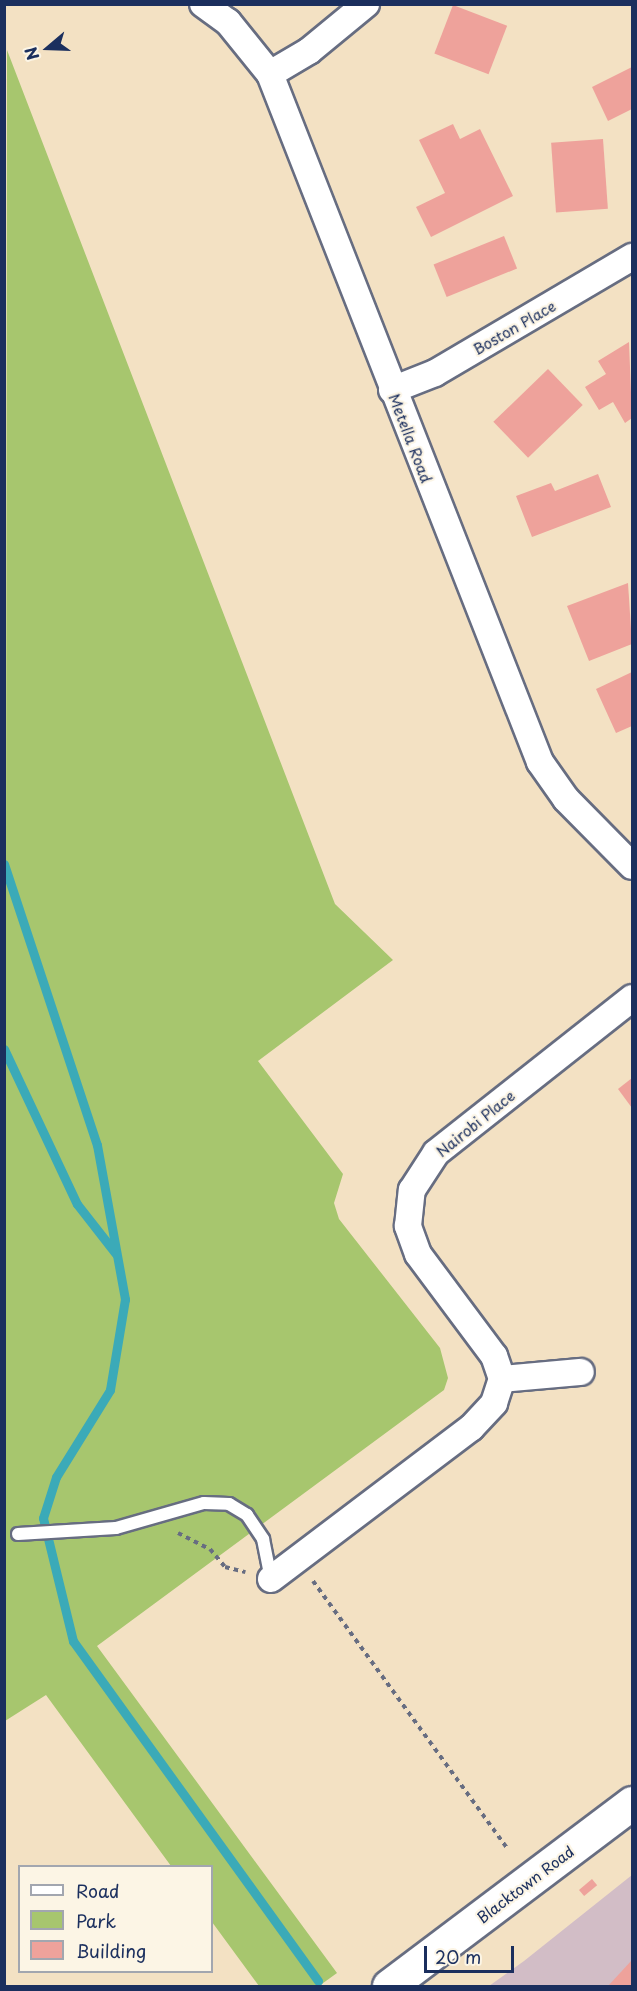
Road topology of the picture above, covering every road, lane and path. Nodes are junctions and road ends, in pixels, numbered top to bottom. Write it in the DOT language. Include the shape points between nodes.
graph roads {
  1 [pos="203,4"];
  2 [pos="366,4"];
  3 [pos="270,74"];
  4 [pos="633,257"];
  5 [pos="392,390"];
  6 [pos="633,866"];
  7 [pos="633,998"];
  8 [pos="581,1372"];
  9 [pos="502,1378"];
  10 [pos="18,1534"];
  11 [pos="299,1561"];
  12 [pos="271,1579"];
  13 [pos="633,1803"];
  14 [pos="506,1847"];
  15 [pos="388,1986"];
  1 -- 3 [label="street, Metella Road" via="228,22"];
  2 -- 3 [label="street" via="309,51"];
  3 -- 5 [label="street, Metella Road"];
  4 -- 5 [label="street, Boston Place" via="435,373"];
  5 -- 6 [label="street, Metella Road" via="540,762 566,799"];
  7 -- 9 [label="street, Nairobi Place" via="436,1153 412,1190 408,1226 418,1254 494,1356"];
  8 -- 9 [label="street"];
  9 -- 11 [label="street" via="494,1403 471,1428"];
  10 -- 12 [label="lane" via="116,1528 204,1503 229,1504 247,1515 263,1539"];
  11 -- 12 [label="street"];
  11 -- 14 [label="path"];
  13 -- 15 [label="main road, Blacktown Road"];
}
